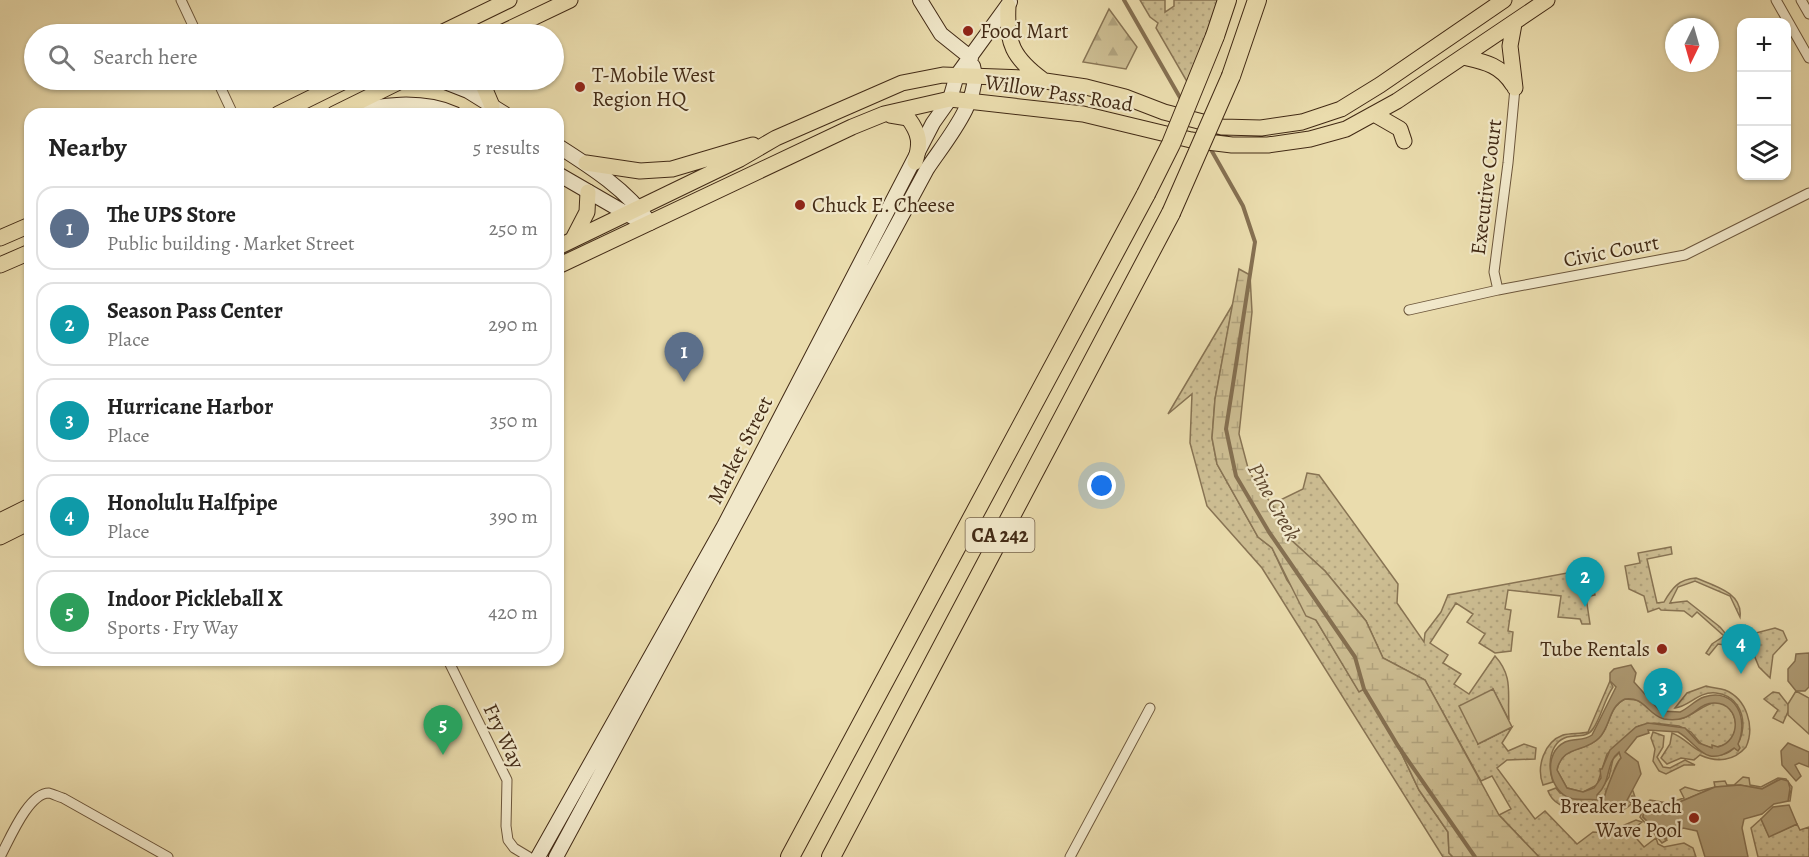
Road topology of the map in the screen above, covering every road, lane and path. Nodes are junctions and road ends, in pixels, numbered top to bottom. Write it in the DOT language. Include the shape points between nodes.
graph roads {
  1 [pos="182,0"];
  2 [pos="509,0"];
  3 [pos="570,0"];
  4 [pos="920,0"];
  5 [pos="1227,0"];
  6 [pos="1257,0"];
  7 [pos="1504,0"];
  8 [pos="1547,0"];
  9 [pos="1776,0"];
  10 [pos="1801,0"];
  11 [pos="1010,3"];
  12 [pos="545,7"];
  13 [pos="1809,14"];
  14 [pos="193,24"];
  15 [pos="460,24"];
  16 [pos="516,24"];
  17 [pos="532,24"];
  18 [pos="1514,24"];
  19 [pos="1463,57"];
  20 [pos="971,58"];
  21 [pos="1809,58"];
  22 [pos="957,75"];
  23 [pos="976,75"];
  24 [pos="1045,82"];
  25 [pos="1515,88"];
  26 [pos="221,90"];
  27 [pos="327,90"];
  28 [pos="383,90"];
  29 [pos="465,90"];
  30 [pos="487,90"];
  31 [pos="950,99"];
  32 [pos="970,100"];
  33 [pos="229,108"];
  34 [pos="290,108"];
  35 [pos="346,108"];
  36 [pos="376,108"];
  37 [pos="435,108"];
  38 [pos="496,108"];
  39 [pos="498,108"];
  40 [pos="884,114"];
  41 [pos="1374,114"];
  42 [pos="776,138"];
  43 [pos="1404,141"];
  44 [pos="564,150"];
  45 [pos="915,162"];
  46 [pos="586,163"];
  47 [pos="564,178"];
  48 [pos="588,192"];
  49 [pos="1809,193"];
  50 [pos="639,207"];
  51 [pos="625,215"];
  52 [pos="650,223"];
  53 [pos="24,228"];
  54 [pos="879,230"];
  55 [pos="0,238"];
  56 [pos="573,239"];
  57 [pos="564,244"];
  58 [pos="24,255"];
  59 [pos="564,263"];
  60 [pos="0,265"];
  61 [pos="867,280"];
  62 [pos="1498,290"];
  63 [pos="1409,310"];
  64 [pos="829,326"];
  65 [pos="24,509"];
  66 [pos="0,520"];
  67 [pos="24,525"];
  68 [pos="0,537"];
  69 [pos="451,666"];
  70 [pos="1150,708"];
  71 [pos="0,857"];
  72 [pos="168,857"];
  73 [pos="529,857"];
  74 [pos="538,857"];
  75 [pos="556,857"];
  76 [pos="790,857"];
  77 [pos="831,857"];
  78 [pos="1070,857"];
  1 -- 14 [label="street"];
  2 -- 15 [label="main road"];
  3 -- 12 [label="main road"];
  4 -- 20 [label="main road" via="941,34"];
  5 -- 76 [label="highway, CA 242, bridge" via="1171,144 1146,194"];
  6 -- 77 [label="highway, CA 242, bridge" via="1231,76 1171,213"];
  7 -- 24 [label="main road, Willow Pass Road" via="1341,109 1302,122 1261,128 1222,127 1102,91"];
  8 -- 18 [label="main road, Willow Pass Road"];
  9 -- 21 [label="street"];
  10 -- 13 [label="street"];
  11 -- 20 [label="main road, Market Street"];
  11 -- 24 [label="main road" via="1007,26 1011,47 1028,69"];
  12 -- 16 [label="main road"];
  12 -- 17 [label="main road"];
  18 -- 19 [label="main road, Willow Pass Road"];
  18 -- 25 [label="main road" via="1510,46"];
  19 -- 25 [label="main road" via="1490,63 1506,74"];
  19 -- 41 [label="main road, Willow Pass Road"];
  20 -- 22 [label="main road, Market Street"];
  20 -- 23 [label="main road, Market Street"];
  22 -- 23 [label="main road, Willow Pass Road"];
  22 -- 31 [label="main road, Market Street"];
  22 -- 42 [label="main road, Willow Pass Road" via="902,84"];
  23 -- 24 [label="main road, Willow Pass Road"];
  23 -- 32 [label="main road, Market Street"];
  25 -- 62 [label="street, Executive Court" via="1494,272"];
  26 -- 33 [label="street"];
  27 -- 34 [label="main road"];
  28 -- 35 [label="main road"];
  29 -- 38 [label="main road"];
  30 -- 39 [label="main road"];
  31 -- 32 [label="main road, Willow Pass Road"];
  31 -- 40 [label="main road, Willow Pass Road"];
  31 -- 45 [label="main road, Market Street" via="933,123"];
  32 -- 41 [label="main road, Willow Pass Road, bridge" via="1083,114 1198,141 1269,145 1346,129"];
  32 -- 61 [label="main road, Market Street" via="927,169"];
  36 -- 37 [label="main road"];
  40 -- 45 [label="main road" via="908,118 916,129 921,144"];
  40 -- 52 [label="main road, Willow Pass Road"];
  41 -- 43 [label="main road" via="1400,129"];
  42 -- 46 [label="main road" via="672,169 640,171"];
  42 -- 50 [label="main road, Willow Pass Road" via="741,159"];
  44 -- 46 [label="main road"];
  45 -- 54 [label="main road, Market Street"];
  46 -- 50 [label="main road"];
  47 -- 48 [label="main road"];
  48 -- 51 [label="main road"];
  48 -- 56 [label="main road" via="587,212"];
  49 -- 62 [label="street, Civic Court" via="1685,255"];
  50 -- 51 [label="main road, Willow Pass Road"];
  50 -- 52 [label="main road"];
  51 -- 52 [label="main road"];
  51 -- 56 [label="main road, Willow Pass Road"];
  52 -- 59 [label="main road, Willow Pass Road"];
  53 -- 55 [label="main road"];
  54 -- 61 [label="main road" via="877,247 865,272"];
  54 -- 64 [label="main road, Market Street"];
  56 -- 57 [label="main road, Willow Pass Road"];
  58 -- 60 [label="main road"];
  61 -- 64 [label="main road" via="856,286"];
  61 -- 75 [label="main road, Market Street"];
  62 -- 63 [label="street, Civic Court"];
  64 -- 74 [label="main road, Market Street" via="724,526"];
  65 -- 66 [label="main road"];
  67 -- 68 [label="main road"];
  69 -- 73 [label="street, Fry Way" via="507,780 508,840"];
  70 -- 78 [label="street"];
  71 -- 72 [label="street" via="27,806 48,793"];
}
